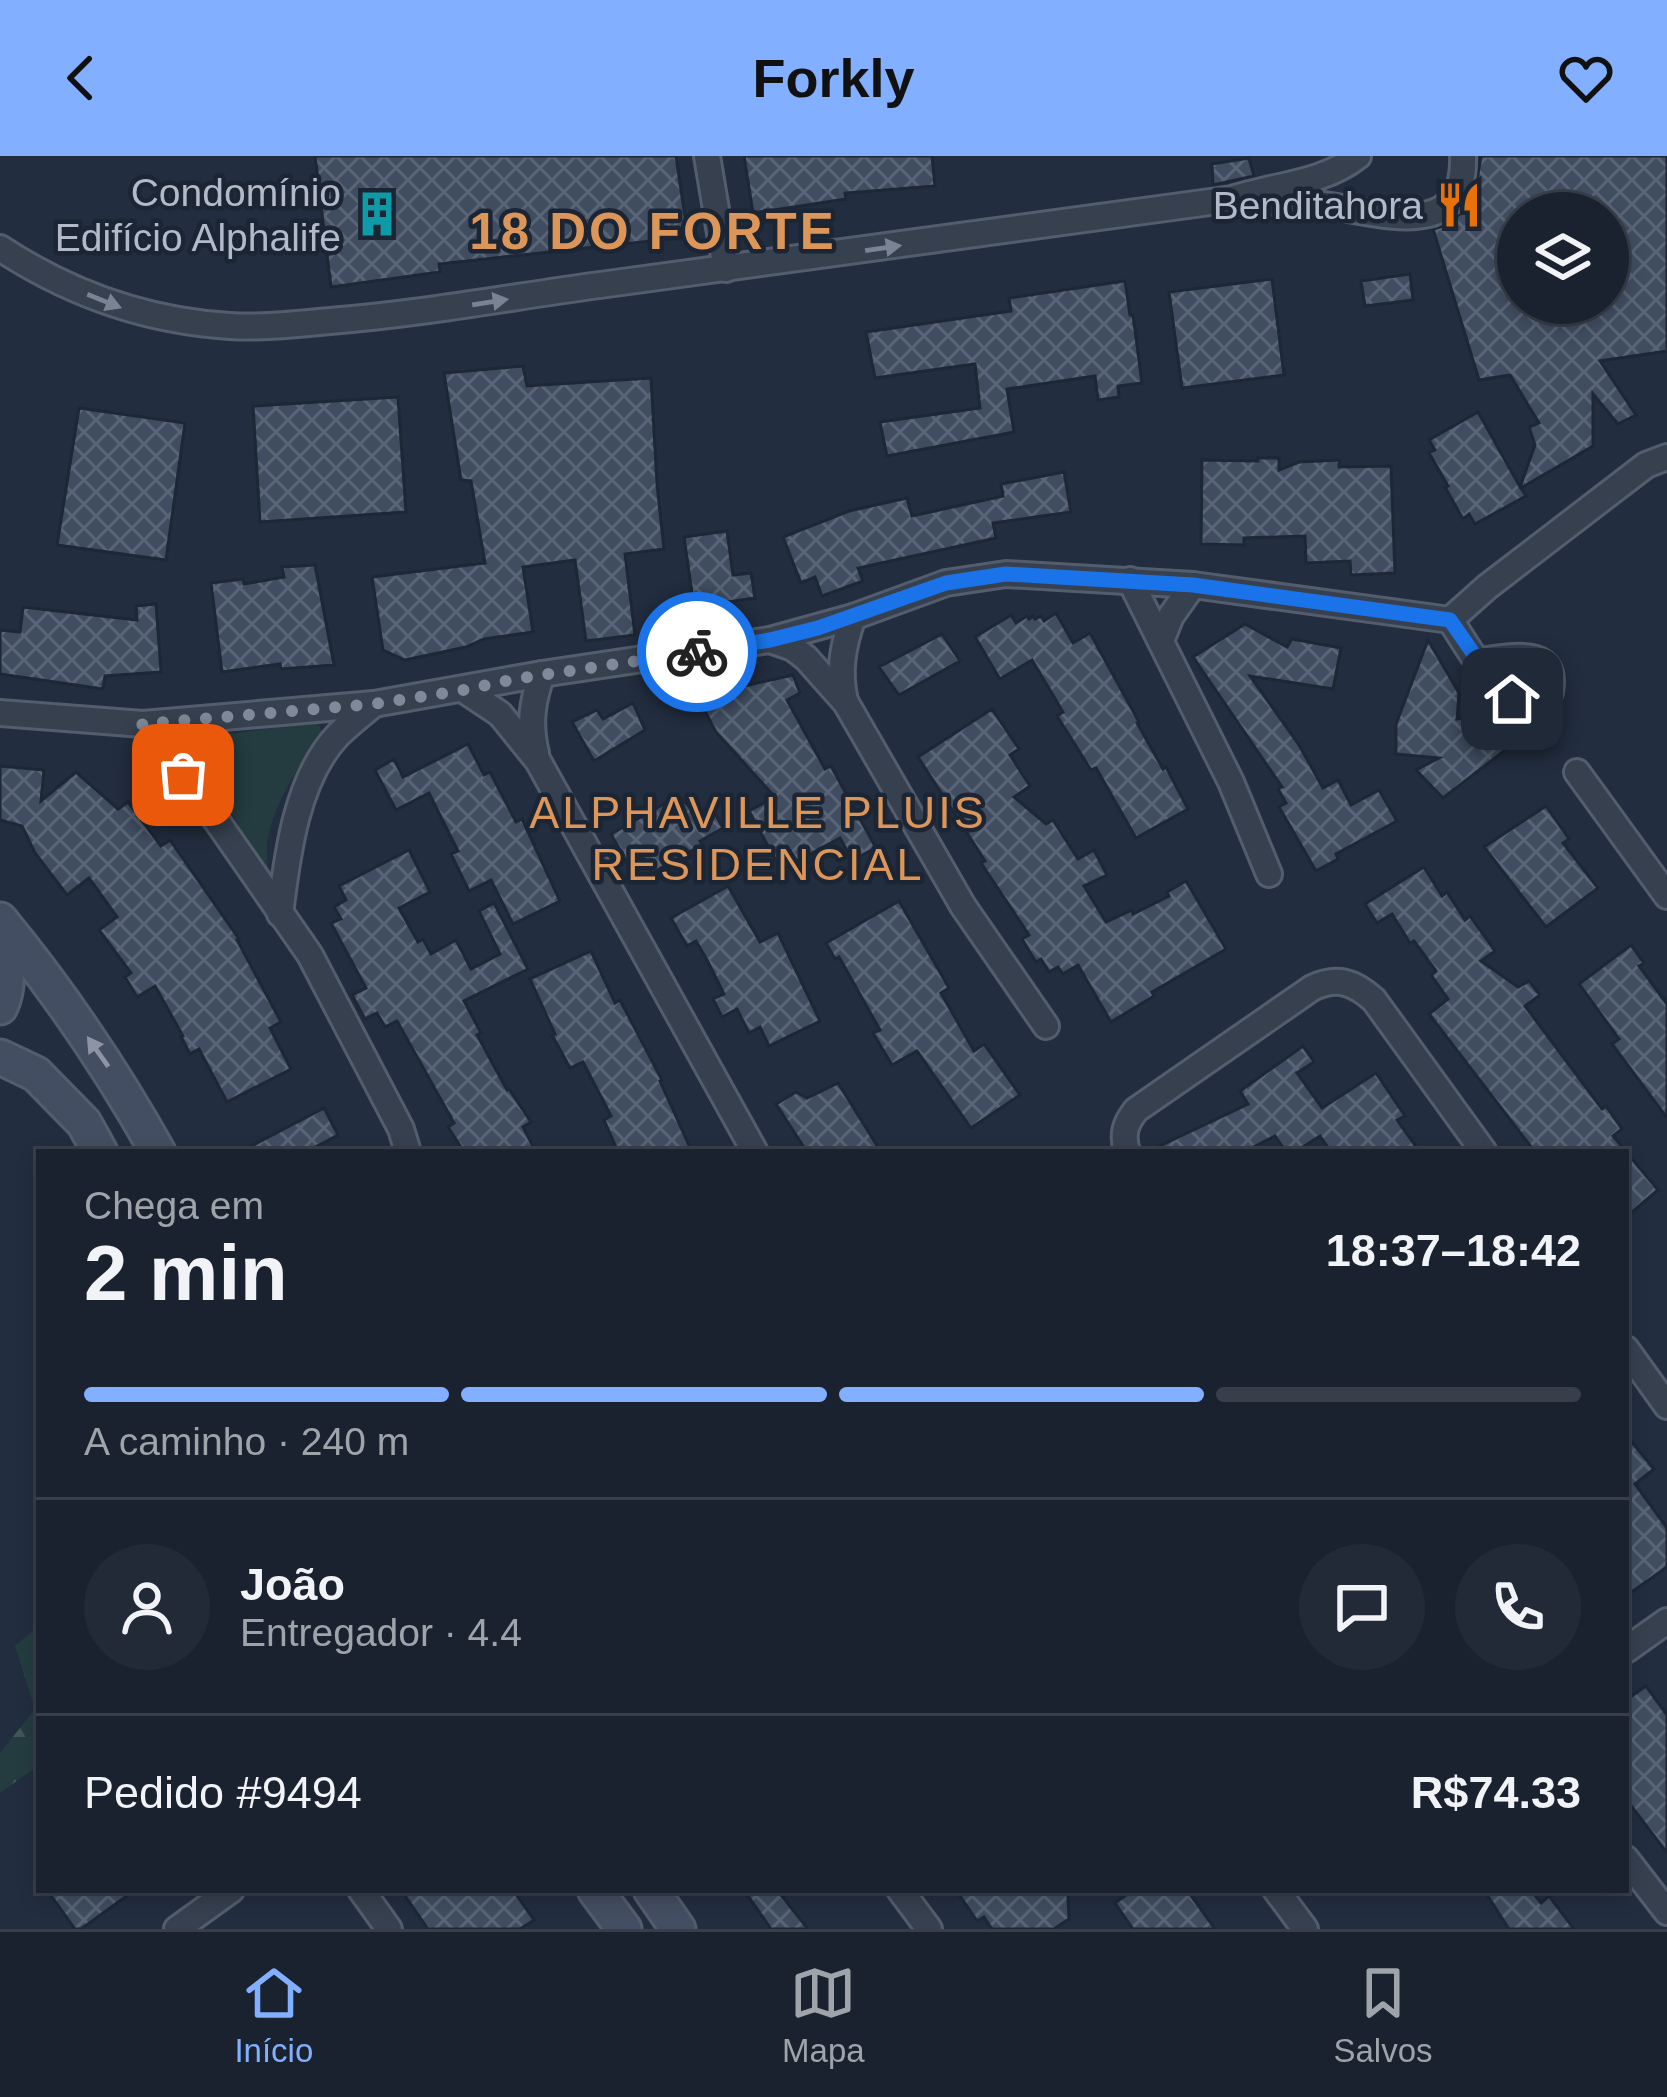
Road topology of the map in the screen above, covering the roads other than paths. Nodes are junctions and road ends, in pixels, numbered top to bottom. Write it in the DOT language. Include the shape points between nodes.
graph roads {
  1 [pos="706,156"];
  2 [pos="1358,156"];
  3 [pos="1463,156"];
  4 [pos="1232,200"];
  5 [pos="0,248"];
  6 [pos="726,269"];
  7 [pos="1667,457"];
  8 [pos="1130,580"];
  9 [pos="1193,585"];
  10 [pos="853,617"];
  11 [pos="1450,620"];
  12 [pos="770,640"];
  13 [pos="1161,641"];
  14 [pos="1479,662"];
  15 [pos="542,674"];
  16 [pos="464,690"];
  17 [pos="846,703"];
  18 [pos="374,704"];
  19 [pos="0,713"];
  20 [pos="142,724"];
  21 [pos="538,761"];
  22 [pos="1577,772"];
  23 [pos="1269,874"];
  24 [pos="1667,896"];
  25 [pos="280,914"];
  26 [pos="0,922"];
  27 [pos="0,1007"];
  28 [pos="1046,1026"];
  29 [pos="0,1057"];
  30 [pos="98,1149"];
  31 [pos="156,1149"];
  32 [pos="407,1149"];
  33 [pos="753,1149"];
  34 [pos="1126,1149"];
  35 [pos="1482,1149"];
  36 [pos="1629,1353"];
  37 [pos="1667,1406"];
  38 [pos="1667,1621"];
  39 [pos="1629,1648"];
  40 [pos="1629,1863"];
  41 [pos="227,1893"];
  42 [pos="363,1893"];
  43 [pos="597,1893"];
  44 [pos="653,1893"];
  45 [pos="902,1893"];
  46 [pos="1278,1893"];
  47 [pos="1667,1912"];
  48 [pos="177,1929"];
  49 [pos="389,1929"];
  50 [pos="624,1929"];
  51 [pos="678,1929"];
  52 [pos="928,1929"];
  53 [pos="1304,1929"];
  1 -- 6 [label="street"];
  2 -- 4 [label="street" via="1316,178"];
  3 -- 4 [label="street" via="1452,203 1412,218"];
  6 -- 4 [label="street, one-way"];
  5 -- 6 [label="street, one-way" via="126,310 232,326 362,319"];
  7 -- 11 [label="street" via="1646,465"];
  8 -- 9 [label="street"];
  8 -- 10 [label="street" via="1006,574 946,583"];
  8 -- 13 [label="street"];
  9 -- 11 [label="street"];
  9 -- 13 [label="street"];
  10 -- 12 [label="street"];
  10 -- 17 [label="street" via="841,672"];
  11 -- 14 [label="street"];
  12 -- 15 [label="street"];
  12 -- 17 [label="street" via="806,658"];
  13 -- 23 [label="street"];
  15 -- 16 [label="street"];
  15 -- 21 [label="street" via="530,729"];
  16 -- 18 [label="street"];
  16 -- 21 [label="street" via="500,714"];
  17 -- 28 [label="street" via="963,906"];
  18 -- 20 [label="street"];
  18 -- 25 [label="street" via="334,738 314,773 288,851"];
  19 -- 20 [label="street"];
  20 -- 25 [label="street"];
  21 -- 33 [label="street"];
  22 -- 24 [label="street"];
  25 -- 32 [label="street" via="333,997"];
  26 -- 27 [label="main road"];
  31 -- 26 [label="main road, one-way" via="118,1081"];
  29 -- 30 [label="main road" via="36,1074"];
  34 -- 35 [label="street" via="1126,1122 1136,1110 1327,981 1360,987 1374,1000"];
  36 -- 37 [label="street"];
  38 -- 39 [label="street"];
  40 -- 47 [label="street"];
  41 -- 48 [label="street"];
  42 -- 49 [label="street"];
  43 -- 50 [label="main road"];
  44 -- 51 [label="main road"];
  45 -- 52 [label="street"];
  46 -- 53 [label="street"];
}
